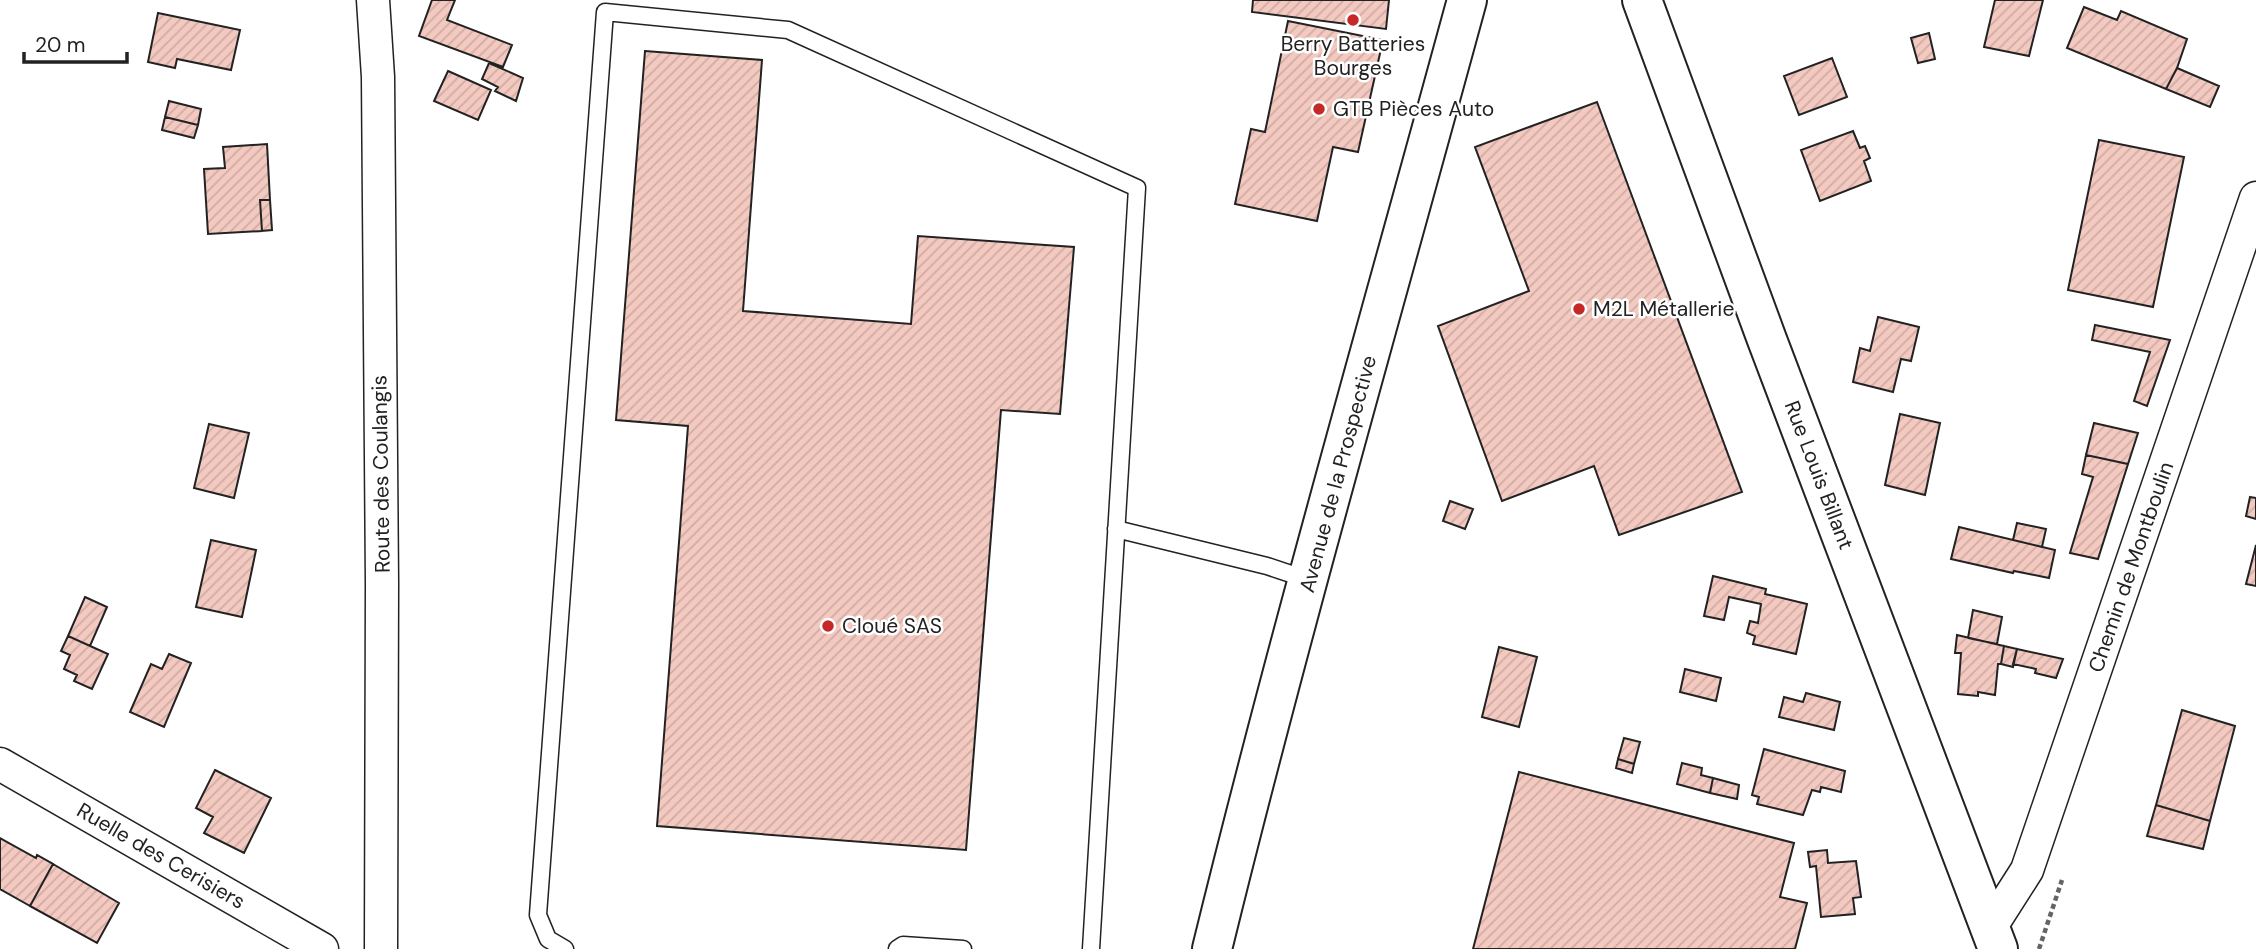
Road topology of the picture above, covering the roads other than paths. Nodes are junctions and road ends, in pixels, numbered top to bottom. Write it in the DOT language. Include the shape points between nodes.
graph roads {
  1 [pos="373,0"];
  2 [pos="1467,0"];
  3 [pos="1642,0"];
  4 [pos="2256,198"];
  5 [pos="1116,529"];
  6 [pos="1309,580"];
  7 [pos="0,764"];
  8 [pos="1994,939"];
  9 [pos="322,949"];
  10 [pos="381,949"];
  11 [pos="565,949"];
  12 [pos="897,949"];
  13 [pos="963,949"];
  14 [pos="1091,949"];
  15 [pos="1212,949"];
  1 -- 10 [label="street, Route des Coulangis" via="378,78"];
  2 -- 6 [label="main road, Avenue de la Prospective"];
  3 -- 8 [label="main road, Rue Louis Billant"];
  4 -- 8 [label="street, Chemin de Montboulin" via="2027,870"];
  5 -- 6 [label="lane"];
  5 -- 11 [label="lane" via="1137,188 788,30 605,12 538,915 548,939"];
  5 -- 14 [label="lane"];
  6 -- 15 [label="main road, Avenue de la Prospective" via="1265,733"];
  7 -- 9 [label="street, Ruelle des Cerisiers"];
  12 -- 13 [label="lane" via="903,945"];
}
